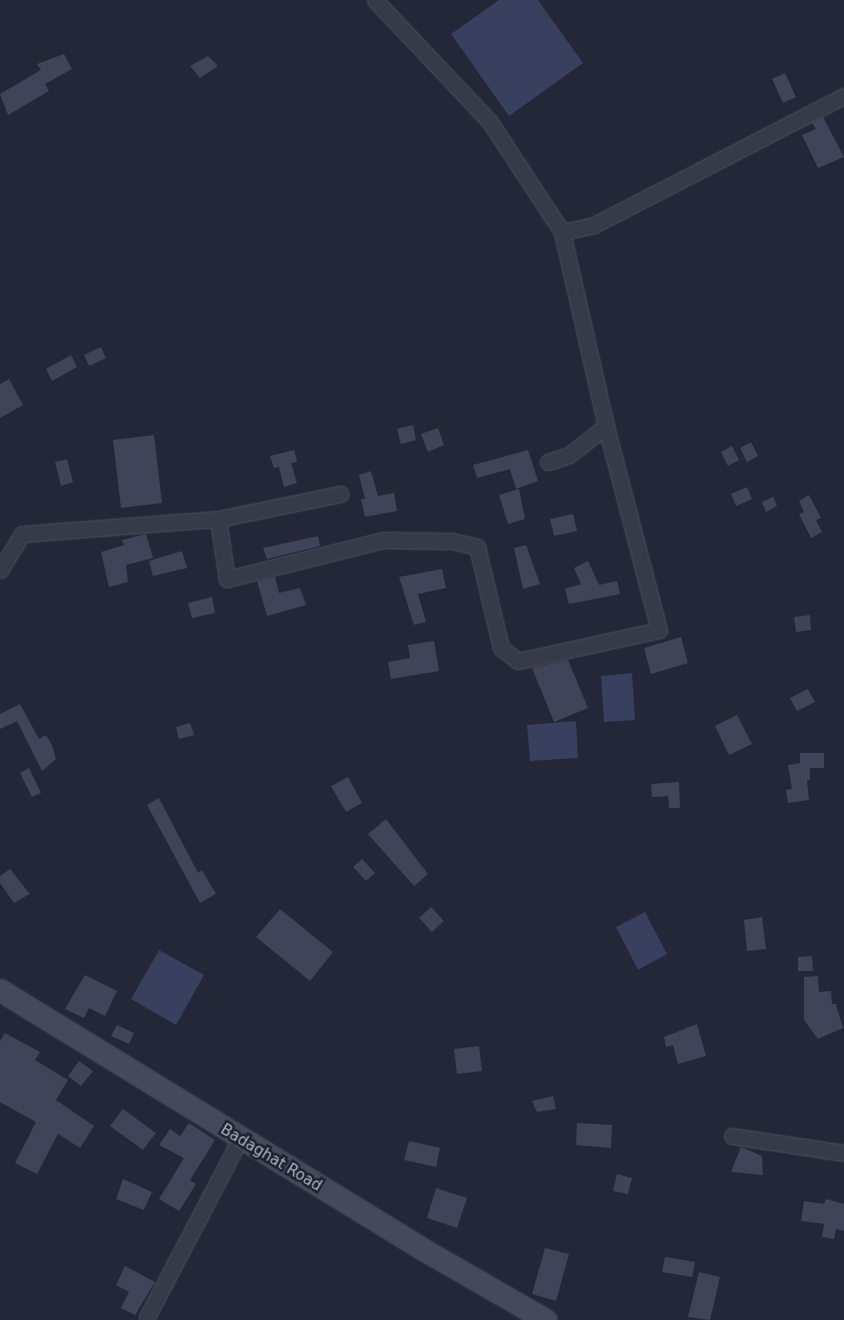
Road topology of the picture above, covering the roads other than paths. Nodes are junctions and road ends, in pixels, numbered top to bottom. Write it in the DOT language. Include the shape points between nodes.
graph roads {
  1 [pos="375,0"];
  2 [pos="844,96"];
  3 [pos="562,232"];
  4 [pos="606,426"];
  5 [pos="548,462"];
  6 [pos="340,494"];
  7 [pos="218,519"];
  8 [pos="0,570"];
  9 [pos="0,990"];
  10 [pos="732,1136"];
  11 [pos="240,1139"];
  12 [pos="844,1153"];
  13 [pos="147,1317"];
  14 [pos="546,1320"];
  1 -- 3 [label="street" via="490,122"];
  2 -- 3 [label="street" via="594,225"];
  3 -- 4 [label="street"];
  4 -- 5 [label="street" via="570,455"];
  4 -- 7 [label="street" via="659,630 518,661 501,648 477,547 452,541 383,540 226,579"];
  6 -- 7 [label="street"];
  7 -- 8 [label="street" via="22,534"];
  9 -- 11 [label="main road, Badaghat Road"];
  10 -- 12 [label="street"];
  11 -- 13 [label="street"];
  11 -- 14 [label="main road, Badaghat Road"];
}
